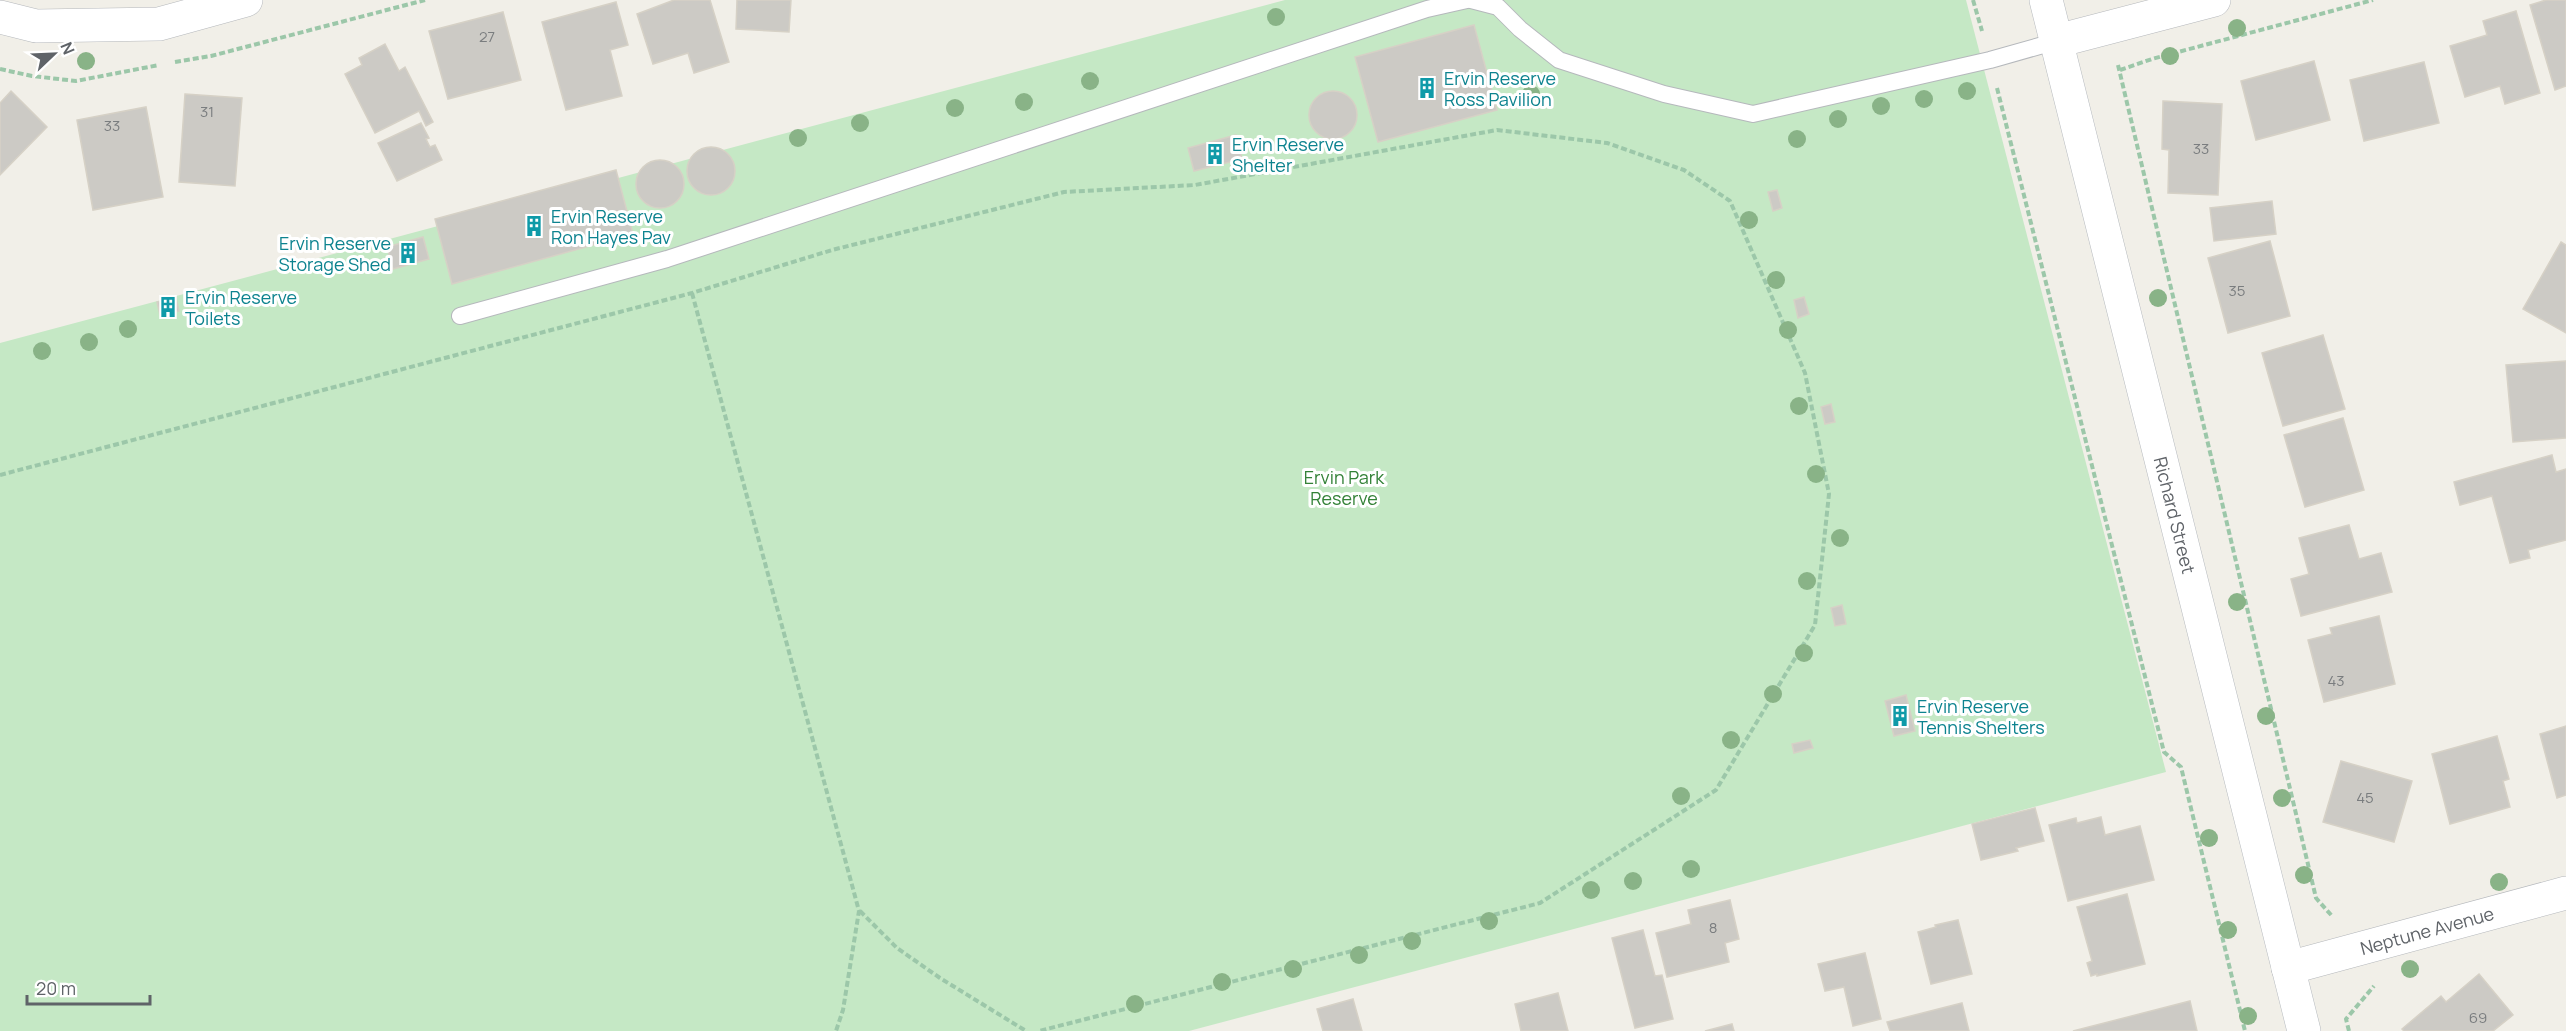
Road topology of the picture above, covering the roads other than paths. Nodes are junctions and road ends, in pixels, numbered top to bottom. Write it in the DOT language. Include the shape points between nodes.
graph roads {
  1 [pos="246,0"];
  2 [pos="1469,0"];
  3 [pos="2046,0"];
  4 [pos="2214,0"];
  5 [pos="0,17"];
  6 [pos="2057,41"];
  7 [pos="460,316"];
  8 [pos="2566,893"];
  9 [pos="2288,968"];
  10 [pos="2304,1031"];
  1 -- 5 [label="street" via="159,24 36,26"];
  2 -- 6 [label="lane" via="1498,7 1559,60 1664,94 1753,114"];
  2 -- 7 [label="lane" via="1426,9 667,259"];
  3 -- 6 [label="street, Richard Street"];
  4 -- 6 [label="street"];
  6 -- 9 [label="street, Richard Street"];
  8 -- 9 [label="street, Neptune Avenue"];
  9 -- 10 [label="street, Richard Street"];
}
